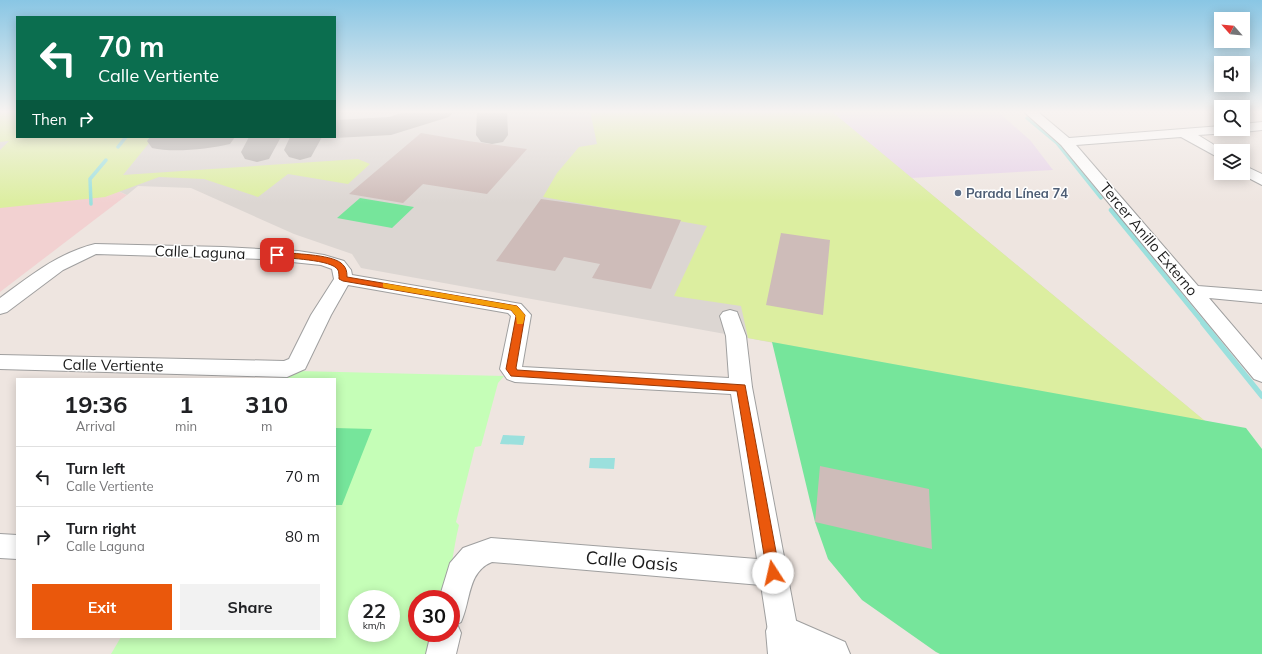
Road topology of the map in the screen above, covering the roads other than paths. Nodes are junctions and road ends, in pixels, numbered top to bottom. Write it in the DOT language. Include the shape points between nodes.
graph roads {
  1 [pos="1066,142"];
  2 [pos="1072,142"];
  3 [pos="1198,142"];
  4 [pos="1214,151"];
  5 [pos="1250,172"];
  6 [pos="1262,180"];
  7 [pos="343,279"];
  8 [pos="1192,291"];
  9 [pos="1262,297"];
  10 [pos="0,308"];
  11 [pos="730,316"];
  12 [pos="0,362"];
  13 [pos="270,374"];
  14 [pos="1262,374"];
  15 [pos="741,387"];
  16 [pos="0,546"];
  17 [pos="16,547"];
  18 [pos="773,573"];
  19 [pos="456,590"];
  20 [pos="444,642"];
  21 [pos="784,642"];
  22 [pos="441,654"];
  23 [pos="833,654"];
  1 -- 2 [label="street"];
  1 -- 8 [label="street, Tercer Anillo Externo"];
  3 -- 4 [label="street"];
  5 -- 6 [label="street"];
  7 -- 10 [label="street, Calle Laguna" via="338,264 328,260 269,254 95,249 69,258 51,268"];
  7 -- 13 [label="street, Calle Vertiente" via="321,315 297,364"];
  7 -- 15 [label="street" via="514,308 521,319 511,369 515,374"];
  8 -- 9 [label="street"];
  8 -- 14 [label="street, Tercer Anillo Externo"];
  11 -- 15 [label="street" via="736,336"];
  12 -- 13 [label="street, Calle Vertiente"];
  15 -- 18 [label="street"];
  16 -- 17 [label="street"];
  18 -- 19 [label="street, Calle Oasis" via="491,550 473,557 460,572"];
  18 -- 21 [label="street"];
  20 -- 22 [label="street"];
  21 -- 23 [label="street"];
}
